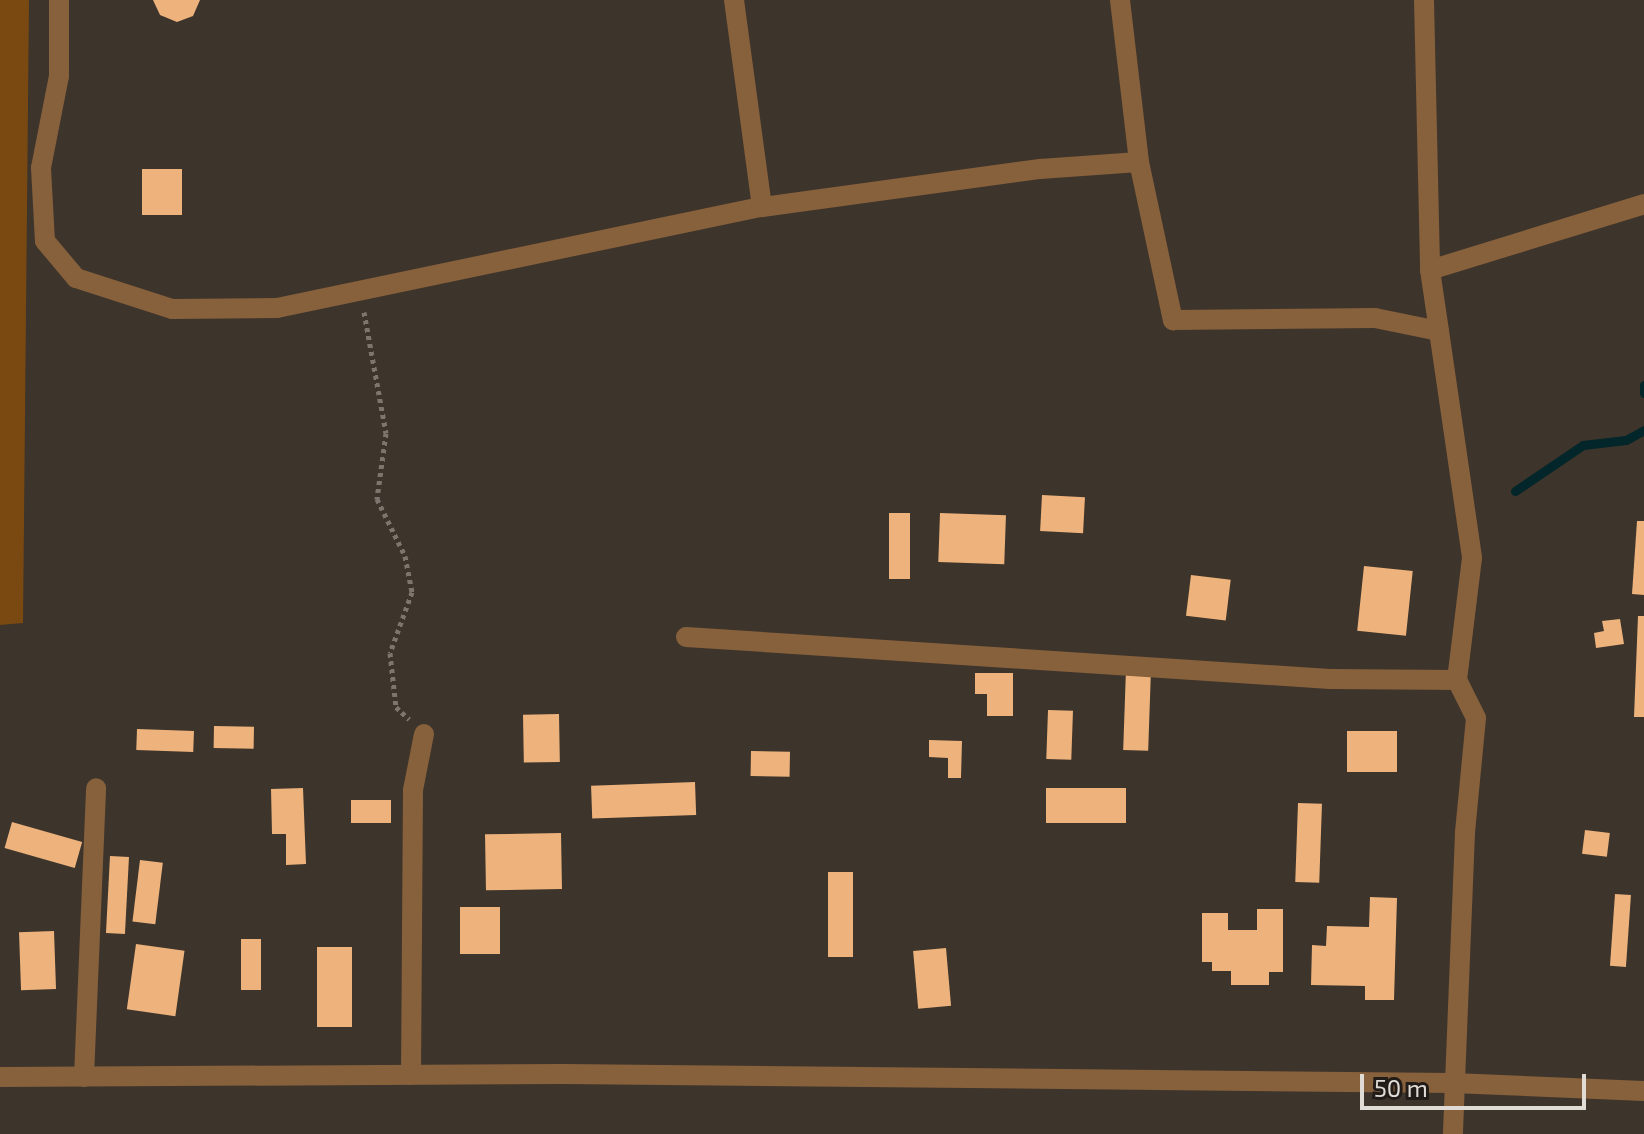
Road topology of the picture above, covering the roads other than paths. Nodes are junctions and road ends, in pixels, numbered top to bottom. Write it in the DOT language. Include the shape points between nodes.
graph roads {
  1 [pos="59,0"];
  2 [pos="734,0"];
  3 [pos="1120,0"];
  4 [pos="1424,0"];
  5 [pos="1139,162"];
  6 [pos="1644,204"];
  7 [pos="762,207"];
  8 [pos="1430,270"];
  9 [pos="1439,331"];
  10 [pos="686,637"];
  11 [pos="1457,680"];
  12 [pos="424,734"];
  13 [pos="96,788"];
  14 [pos="411,1075"];
  15 [pos="0,1077"];
  16 [pos="84,1077"];
  17 [pos="1453,1083"];
  18 [pos="1644,1091"];
  19 [pos="1453,1134"];
  1 -- 7 [label="street" via="59,76 41,168 45,241 76,278 172,309 277,308"];
  2 -- 7 [label="street"];
  3 -- 5 [label="street"];
  4 -- 8 [label="street"];
  5 -- 7 [label="street" via="1040,169"];
  5 -- 9 [label="street" via="1173,320 1375,318"];
  6 -- 8 [label="street"];
  8 -- 9 [label="street"];
  9 -- 11 [label="street" via="1472,558"];
  10 -- 11 [label="street" via="1330,679"];
  11 -- 17 [label="street" via="1476,718"];
  12 -- 14 [label="street" via="413,790"];
  13 -- 16 [label="street"];
  14 -- 16 [label="street"];
  14 -- 17 [label="street"];
  15 -- 16 [label="street"];
  17 -- 18 [label="street"];
  17 -- 19 [label="street"];
}
